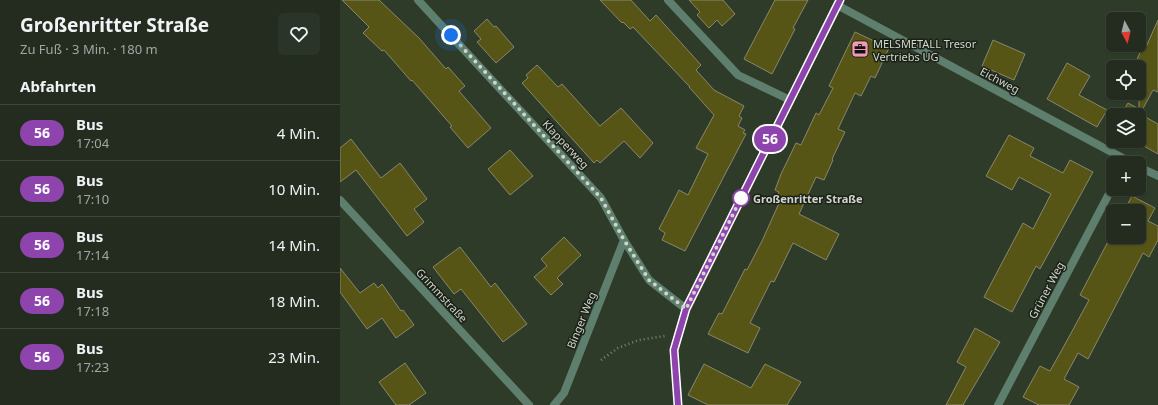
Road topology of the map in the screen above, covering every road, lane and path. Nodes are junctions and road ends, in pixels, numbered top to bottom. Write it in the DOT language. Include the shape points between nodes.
graph roads {
  1 [pos="418,0"];
  2 [pos="668,0"];
  3 [pos="838,3"];
  4 [pos="790,100"];
  5 [pos="1117,156"];
  6 [pos="1146,170"];
  7 [pos="1158,176"];
  8 [pos="1108,196"];
  9 [pos="340,200"];
  10 [pos="624,240"];
  11 [pos="686,309"];
  12 [pos="679,334"];
  13 [pos="601,360"];
  14 [pos="529,405"];
  15 [pos="554,405"];
  16 [pos="678,405"];
  17 [pos="998,405"];
  1 -- 10 [label="street, Klapperweg" via="601,198"];
  2 -- 4 [label="street" via="738,75"];
  3 -- 4 [label="main road"];
  3 -- 5 [label="street, Eichweg"];
  4 -- 11 [label="main road"];
  6 -- 7 [label="street"];
  8 -- 17 [label="street, Grüner Weg"];
  9 -- 14 [label="street, Grimmstraße"];
  10 -- 11 [label="street, Klapperweg" via="649,280"];
  10 -- 15 [label="street, Binger Weg" via="564,392"];
  11 -- 12 [label="main road"];
  12 -- 13 [label="path" via="639,340 618,348"];
  12 -- 16 [label="main road" via="674,350"];
}
